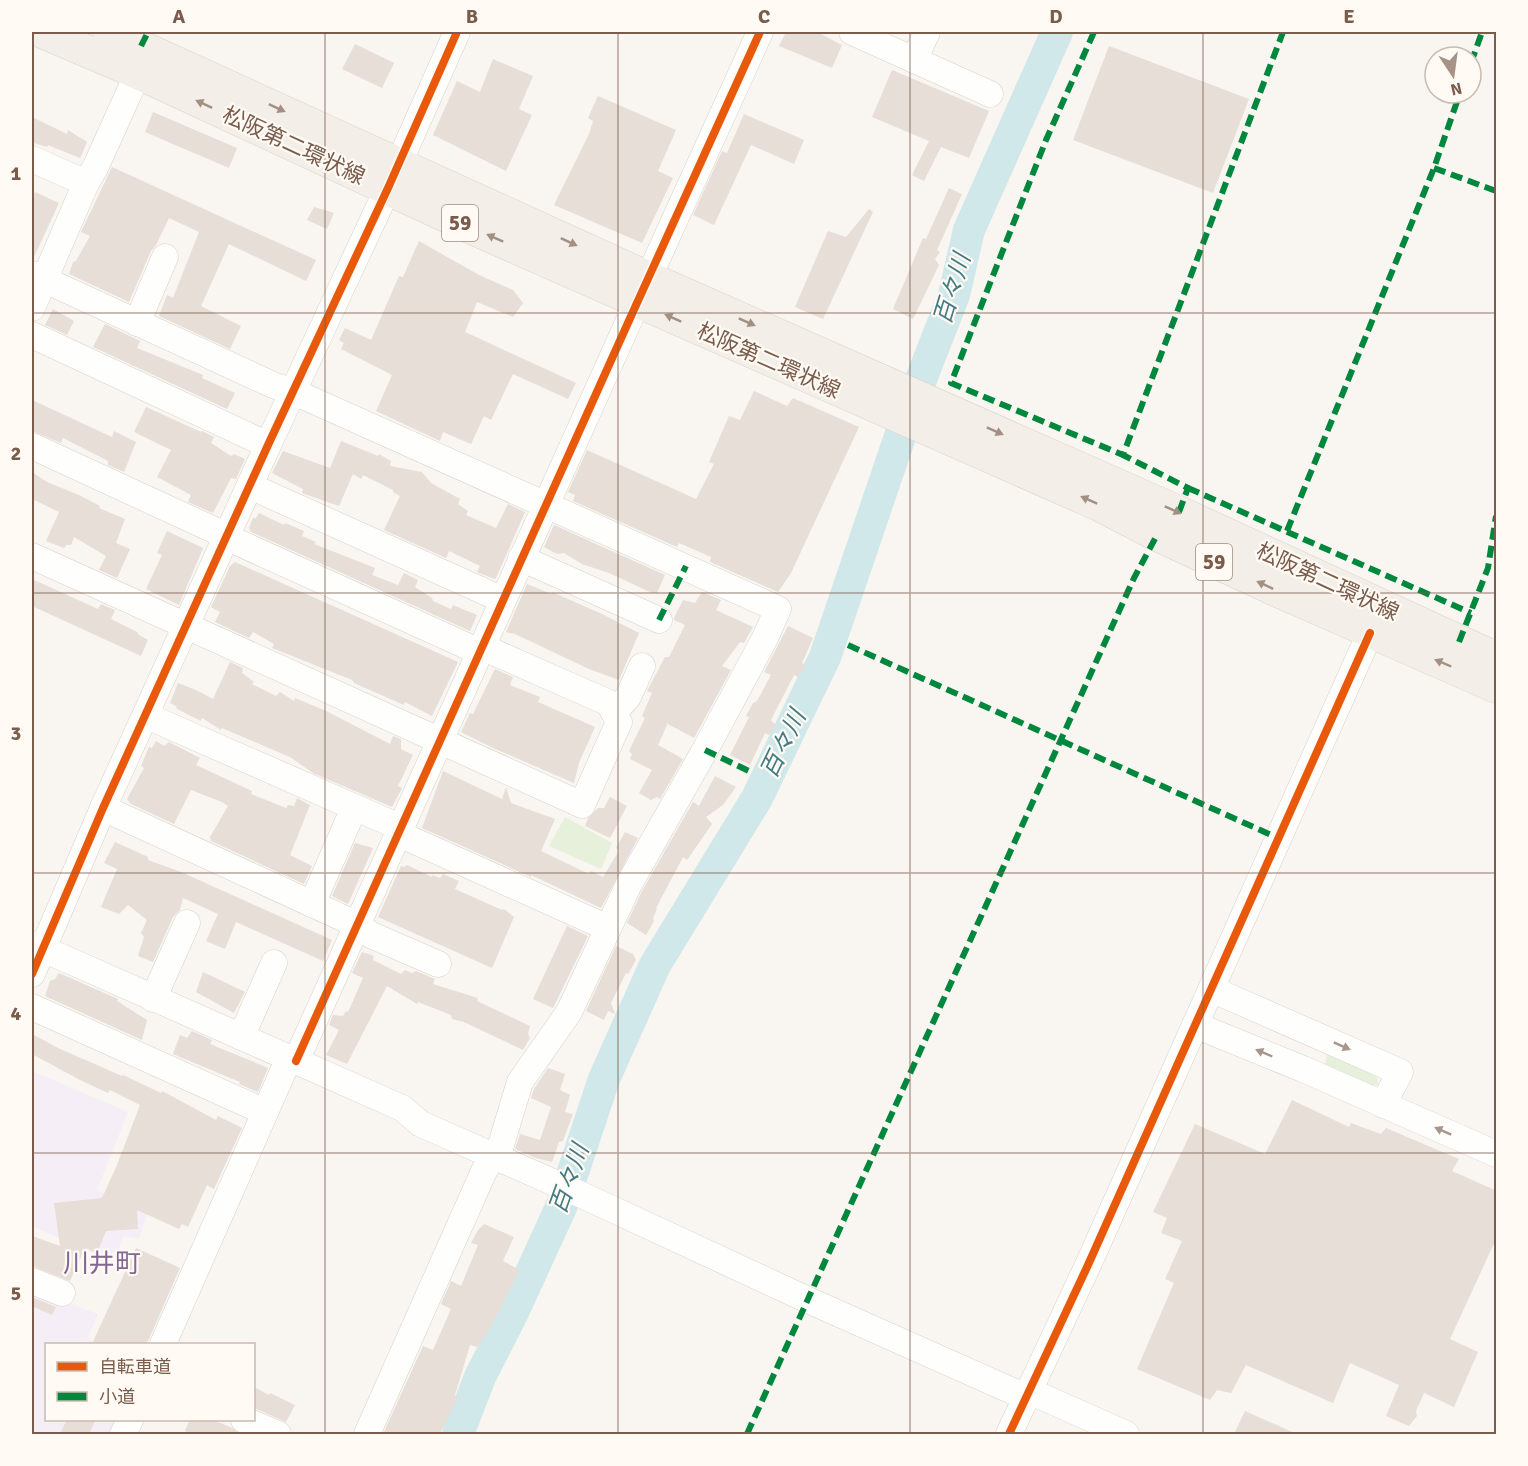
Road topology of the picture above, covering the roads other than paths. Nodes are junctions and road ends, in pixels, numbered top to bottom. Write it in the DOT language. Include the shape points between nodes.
graph roads {
  1 [pos="42,32"];
  2 [pos="109,32"];
  3 [pos="457,32"];
  4 [pos="760,32"];
  5 [pos="852,32"];
  6 [pos="927,32"];
  7 [pos="914,60"];
  8 [pos="138,73"];
  9 [pos="990,94"];
  10 [pos="32,159"];
  11 [pos="393,176"];
  12 [pos="86,183"];
  13 [pos="165,257"];
  14 [pos="38,277"];
  15 [pos="642,290"];
  16 [pos="32,308"];
  17 [pos="137,322"];
  18 [pos="32,335"];
  19 [pos="294,392"];
  20 [pos="937,420"];
  21 [pos="268,445"];
  22 [pos="32,446"];
  23 [pos="250,486"];
  24 [pos="545,505"];
  25 [pos="227,536"];
  26 [pos="32,556"];
  27 [pos="521,558"];
  28 [pos="503,600"];
  29 [pos="659,620"];
  30 [pos="187,626"];
  31 [pos="1370,633"];
  32 [pos="481,650"];
  33 [pos="1497,658"];
  34 [pos="642,666"];
  35 [pos="1497,687"];
  36 [pos="614,712"];
  37 [pos="147,716"];
  38 [pos="441,741"];
  39 [pos="104,808"];
  40 [pos="354,808"];
  41 [pos="400,831"];
  42 [pos="312,904"];
  43 [pos="187,923"];
  44 [pos="358,925"];
  45 [pos="608,928"];
  46 [pos="37,947"];
  47 [pos="274,963"];
  48 [pos="438,964"];
  49 [pos="32,974"];
  50 [pos="1211,989"];
  51 [pos="153,999"];
  52 [pos="32,1007"];
  53 [pos="1195,1024"];
  54 [pos="241,1037"];
  55 [pos="293,1060"];
  56 [pos="1383,1105"];
  57 [pos="256,1108"];
  58 [pos="1497,1154"];
  59 [pos="495,1157"];
  60 [pos="32,1281"];
  61 [pos="62,1293"];
  62 [pos="163,1343"];
  63 [pos="1028,1394"];
  64 [pos="249,1421"];
  65 [pos="278,1434"];
  66 [pos="367,1434"];
  67 [pos="1009,1434"];
  68 [pos="1126,1434"];
  1 -- 8 [label="main road, 松阪第二環状線 / 59"];
  2 -- 11 [label="main road, 松阪第二環状線 / 59, one-way"];
  3 -- 11 [label="street"];
  4 -- 15 [label="street"];
  5 -- 7 [label="street"];
  6 -- 7 [label="street"];
  7 -- 9 [label="street"];
  11 -- 8 [label="main road, 松阪第二環状線 / 59, one-way"];
  8 -- 12 [label="street"];
  10 -- 12 [label="street"];
  11 -- 15 [label="main road, 松阪第二環状線 / 59"];
  11 -- 19 [label="street"];
  12 -- 14 [label="street"];
  13 -- 17 [label="street"];
  14 -- 16 [label="street"];
  14 -- 17 [label="street"];
  15 -- 20 [label="main road, 松阪第二環状線 / 59"];
  15 -- 24 [label="street"];
  17 -- 19 [label="street"];
  18 -- 21 [label="street"];
  19 -- 21 [label="street"];
  19 -- 24 [label="street"];
  31 -- 20 [label="main road, 松阪第二環状線 / 59, one-way" via="1157,535"];
  20 -- 33 [label="main road, 松阪第二環状線 / 59, one-way" via="1179,512"];
  21 -- 23 [label="street"];
  22 -- 25 [label="street"];
  23 -- 25 [label="street"];
  23 -- 28 [label="street"];
  24 -- 27 [label="street"];
  24 -- 45 [label="street" via="778,609"];
  25 -- 30 [label="street"];
  25 -- 32 [label="street"];
  26 -- 30 [label="street"];
  27 -- 28 [label="street"];
  27 -- 29 [label="street"];
  28 -- 32 [label="street"];
  30 -- 37 [label="street"];
  30 -- 38 [label="street"];
  35 -- 31 [label="main road, 松阪第二環状線 / 59, one-way"];
  31 -- 50 [label="street"];
  32 -- 36 [label="street" via="609,703"];
  32 -- 38 [label="street"];
  34 -- 36 [label="street" via="628,697"];
  36 -- 38 [label="street" via="619,722 582,805"];
  37 -- 39 [label="street"];
  37 -- 40 [label="street"];
  38 -- 41 [label="street"];
  39 -- 42 [label="street"];
  39 -- 46 [label="street"];
  40 -- 41 [label="street"];
  40 -- 42 [label="street"];
  41 -- 44 [label="street"];
  41 -- 45 [label="street"];
  42 -- 44 [label="street"];
  43 -- 51 [label="street"];
  44 -- 48 [label="street" via="371,935"];
  44 -- 55 [label="street"];
  45 -- 59 [label="street" via="569,1012 520,1082"];
  46 -- 49 [label="street"];
  46 -- 51 [label="street"];
  47 -- 54 [label="street"];
  50 -- 53 [label="street"];
  50 -- 56 [label="street, one-way" via="1400,1072"];
  51 -- 54 [label="street"];
  52 -- 57 [label="street"];
  56 -- 53 [label="street, one-way"];
  53 -- 63 [label="street"];
  54 -- 55 [label="street"];
  55 -- 59 [label="street" via="402,1108 421,1124"];
  55 -- 62 [label="street"];
  58 -- 56 [label="street, one-way"];
  59 -- 63 [label="street" via="808,1300"];
  59 -- 66 [label="street" via="480,1181"];
  60 -- 61 [label="street"];
  63 -- 67 [label="street"];
  63 -- 68 [label="street"];
  64 -- 65 [label="street"];
}
